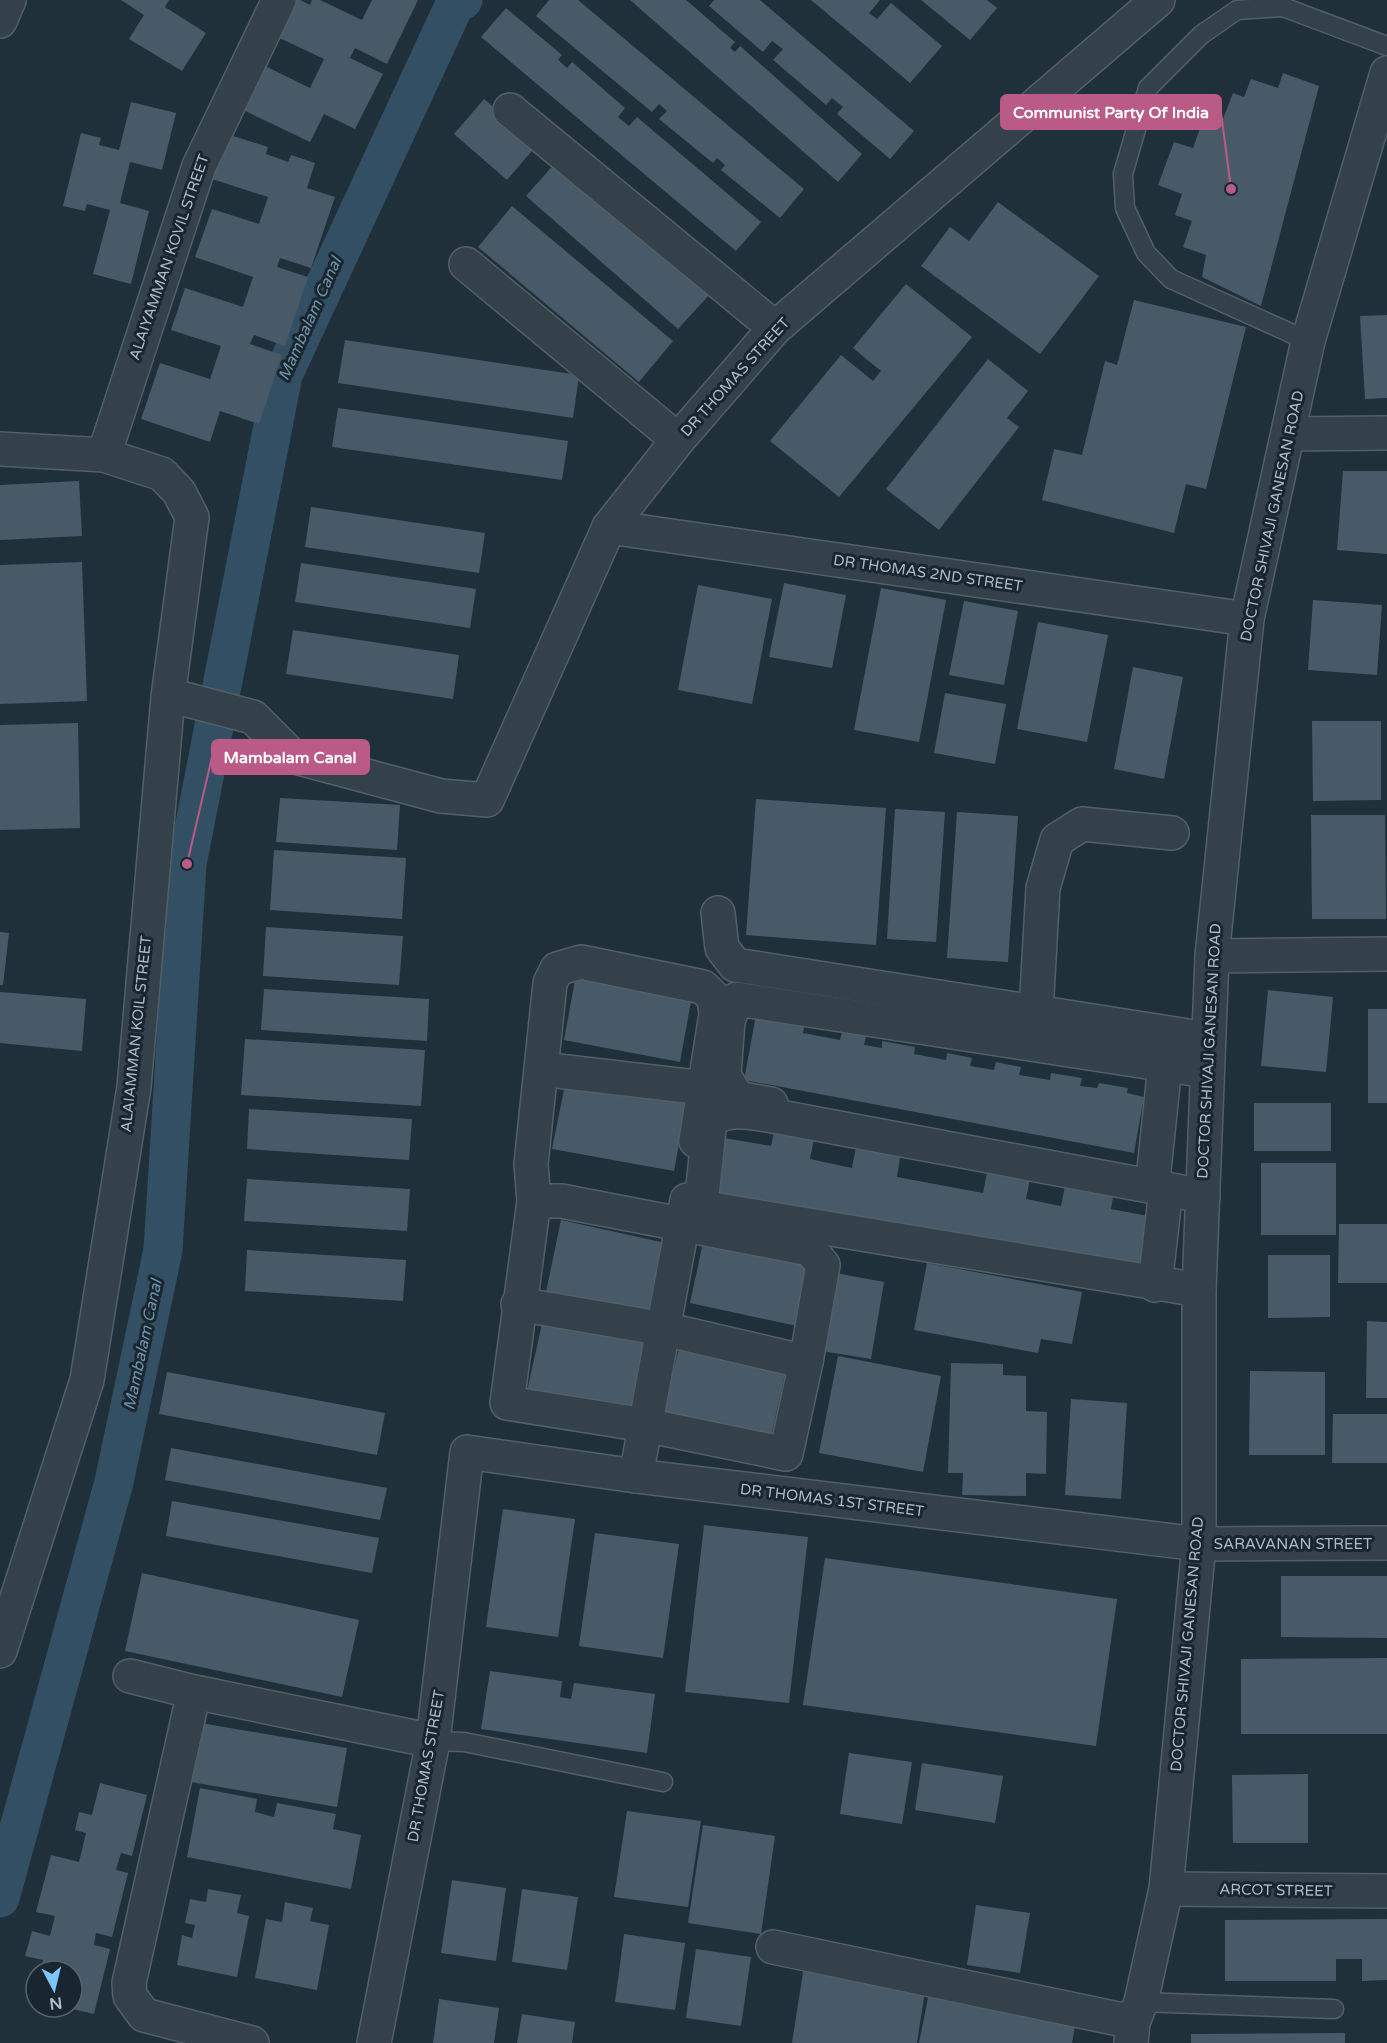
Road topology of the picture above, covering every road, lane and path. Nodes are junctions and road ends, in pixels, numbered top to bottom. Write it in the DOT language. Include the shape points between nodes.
graph roads {
  1 [pos="9,0"];
  2 [pos="279,0"];
  3 [pos="1158,0"];
  4 [pos="0,21"];
  5 [pos="1387,46"];
  6 [pos="1387,73"];
  7 [pos="510,110"];
  8 [pos="466,264"];
  9 [pos="775,328"];
  10 [pos="1308,341"];
  11 [pos="1387,433"];
  12 [pos="1289,434"];
  13 [pos="678,440"];
  14 [pos="0,449"];
  15 [pos="104,455"];
  16 [pos="609,526"];
  17 [pos="1247,619"];
  18 [pos="184,699"];
  19 [pos="1172,833"];
  20 [pos="718,913"];
  21 [pos="1387,954"];
  22 [pos="1212,956"];
  23 [pos="1036,1012"];
  24 [pos="1208,1039"];
  25 [pos="1165,1065"];
  26 [pos="541,1069"];
  27 [pos="1206,1071"];
  28 [pos="704,1088"];
  29 [pos="1160,1179"];
  30 [pos="1202,1187"];
  31 [pos="534,1201"];
  32 [pos="684,1223"];
  33 [pos="1155,1285"];
  34 [pos="1199,1290"];
  35 [pos="518,1304"];
  36 [pos="664,1329"];
  37 [pos="806,1362"];
  38 [pos="645,1425"];
  39 [pos="467,1452"];
  40 [pos="636,1476"];
  41 [pos="1387,1543"];
  42 [pos="1198,1544"];
  43 [pos="0,1651"];
  44 [pos="130,1676"];
  45 [pos="194,1692"];
  46 [pos="433,1741"];
  47 [pos="663,1782"];
  48 [pos="1166,1889"];
  49 [pos="1387,1891"];
  50 [pos="773,1947"];
  51 [pos="1334,2009"];
  52 [pos="1135,2022"];
  53 [pos="252,2043"];
  54 [pos="374,2043"];
  1 -- 4 [label="street"];
  2 -- 15 [label="street, ALAIYAMMAN KOVIL STREET" via="198,166"];
  3 -- 9 [label="street, DR THOMAS STREET"];
  5 -- 10 [label="lane" via="1283,7 1238,10 1201,34 1148,88 1124,174 1125,208 1146,253 1171,279"];
  6 -- 10 [label="street, DOCTOR SHIVAJI GANESAN ROAD"];
  7 -- 9 [label="street"];
  8 -- 13 [label="street"];
  9 -- 13 [label="street, DR THOMAS STREET"];
  10 -- 12 [label="street, DOCTOR SHIVAJI GANESAN ROAD"];
  11 -- 12 [label="street"];
  12 -- 17 [label="street, DOCTOR SHIVAJI GANESAN ROAD"];
  13 -- 16 [label="street, DR THOMAS STREET"];
  14 -- 15 [label="street, ALAIAMMAN KOIL STREET"];
  15 -- 43 [label="street, ALAIAMMAN KOIL STREET" via="162,474 179,492 192,517 168,697 134,1087 87,1380"];
  16 -- 17 [label="street, DR THOMAS 2ND STREET"];
  16 -- 18 [label="street, DR THOMAS STREET" via="487,800 441,796 292,756 253,717"];
  17 -- 22 [label="street, DOCTOR SHIVAJI GANESAN ROAD"];
  19 -- 23 [label="street" via="1082,824 1057,840 1043,888"];
  20 -- 23 [label="street" via="722,948 735,965"];
  21 -- 22 [label="street"];
  22 -- 24 [label="street, DOCTOR SHIVAJI GANESAN ROAD"];
  23 -- 24 [label="street"];
  24 -- 27 [label="street, DOCTOR SHIVAJI GANESAN ROAD"];
  25 -- 27 [label="street"];
  25 -- 29 [label="street"];
  25 -- 29 [label="street" via="737,999 728,1020 724,1075 737,1098"];
  26 -- 28 [label="street"];
  26 -- 28 [label="street" via="550,983 557,969 580,962 703,987 714,998 716,1014"];
  26 -- 31 [label="street" via="531,1164"];
  27 -- 30 [label="street, DOCTOR SHIVAJI GANESAN ROAD"];
  28 -- 32 [label="street"];
  29 -- 30 [label="street"];
  29 -- 33 [label="street"];
  29 -- 33 [label="street" via="733,1111 719,1113 710,1121 702,1195 706,1205 717,1210"];
  30 -- 34 [label="street, DOCTOR SHIVAJI GANESAN ROAD"];
  31 -- 32 [label="street"];
  31 -- 35 [label="street"];
  32 -- 36 [label="street"];
  32 -- 37 [label="street" via="810,1249 823,1265"];
  33 -- 34 [label="street"];
  34 -- 42 [label="street, DOCTOR SHIVAJI GANESAN ROAD"];
  35 -- 36 [label="street"];
  35 -- 38 [label="street" via="507,1403"];
  36 -- 37 [label="street"];
  36 -- 38 [label="street"];
  37 -- 38 [label="street" via="786,1454"];
  38 -- 40 [label="street"];
  39 -- 40 [label="street, DR THOMAS 1ST STREET"];
  39 -- 46 [label="street, DR THOMAS STREET"];
  40 -- 42 [label="street, DR THOMAS 1ST STREET"];
  41 -- 42 [label="street, SARAVANAN STREET"];
  42 -- 48 [label="street, DOCTOR SHIVAJI GANESAN ROAD"];
  44 -- 45 [label="street"];
  45 -- 46 [label="street"];
  45 -- 53 [label="street" via="129,1983 130,1996 144,2015"];
  46 -- 47 [label="lane" via="464,1743"];
  46 -- 54 [label="street, DR THOMAS STREET"];
  48 -- 49 [label="street, ARCOT STREET"];
  48 -- 52 [label="street, DOCTOR SHIVAJI GANESAN ROAD"];
  50 -- 52 [label="street"];
  51 -- 52 [label="lane"];
}
